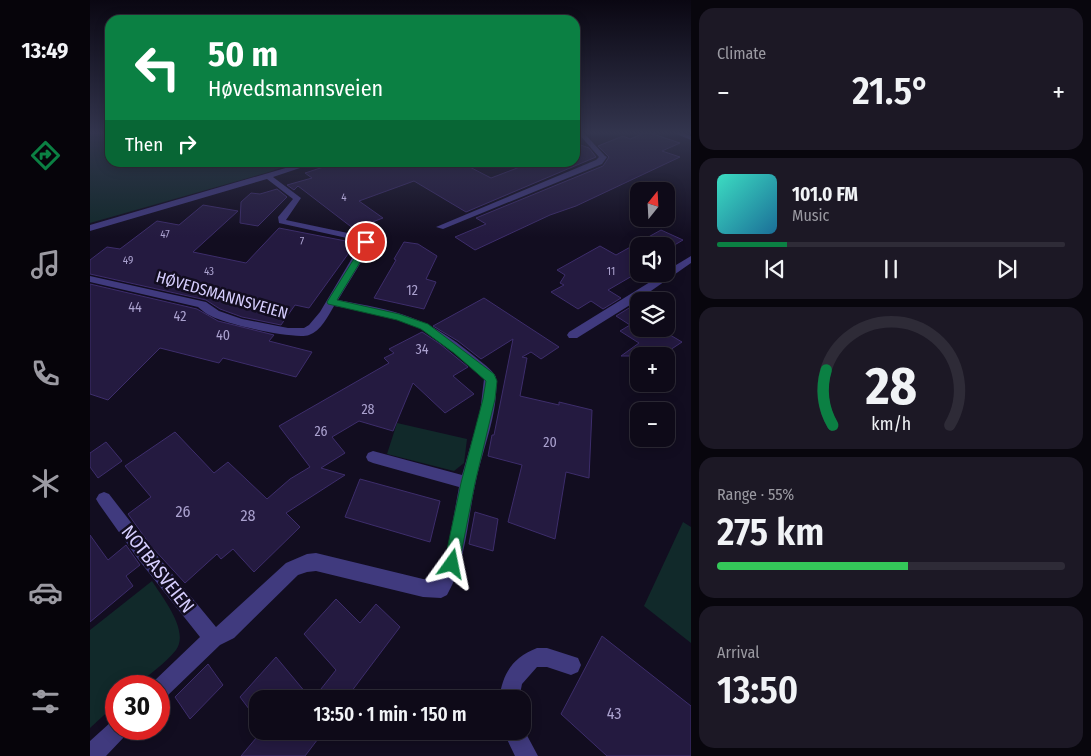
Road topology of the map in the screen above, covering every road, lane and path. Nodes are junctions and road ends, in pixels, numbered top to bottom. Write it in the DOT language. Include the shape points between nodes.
graph roads {
  1 [pos="297,167"];
  2 [pos="586,167"];
  3 [pos="268,176"];
  4 [pos="440,227"];
  5 [pos="90,228"];
  6 [pos="691,259"];
  7 [pos="90,279"];
  8 [pos="332,302"];
  9 [pos="573,335"];
  10 [pos="373,457"];
  11 [pos="468,483"];
  12 [pos="104,499"];
  13 [pos="213,638"];
  14 [pos="571,665"];
  15 [pos="170,679"];
  16 [pos="511,690"];
  17 [pos="107,740"];
  18 [pos="516,740"];
  19 [pos="90,756"];
  20 [pos="526,756"];
  1 -- 3 [label="street"];
  2 -- 4 [label="street"];
  3 -- 5 [label="street"];
  3 -- 8 [label="street, HØVEDSMANNSVEIEN" via="296,198 282,217 285,223 366,242"];
  6 -- 9 [label="street"];
  7 -- 8 [label="street, HØVEDSMANNSVEIEN" via="202,304 215,314 298,333 313,328"];
  8 -- 11 [label="street" via="425,326 490,377 489,399"];
  10 -- 11 [label="street"];
  11 -- 13 [label="street" via="452,564 441,589 423,588 316,562 306,563 292,569 252,609"];
  12 -- 13 [label="street, NOTBASVEIEN"];
  13 -- 15 [label="street"];
  14 -- 16 [label="street" via="542,657 528,662 518,671"];
  17 -- 19 [label="street"];
  18 -- 20 [label="street"];
}
